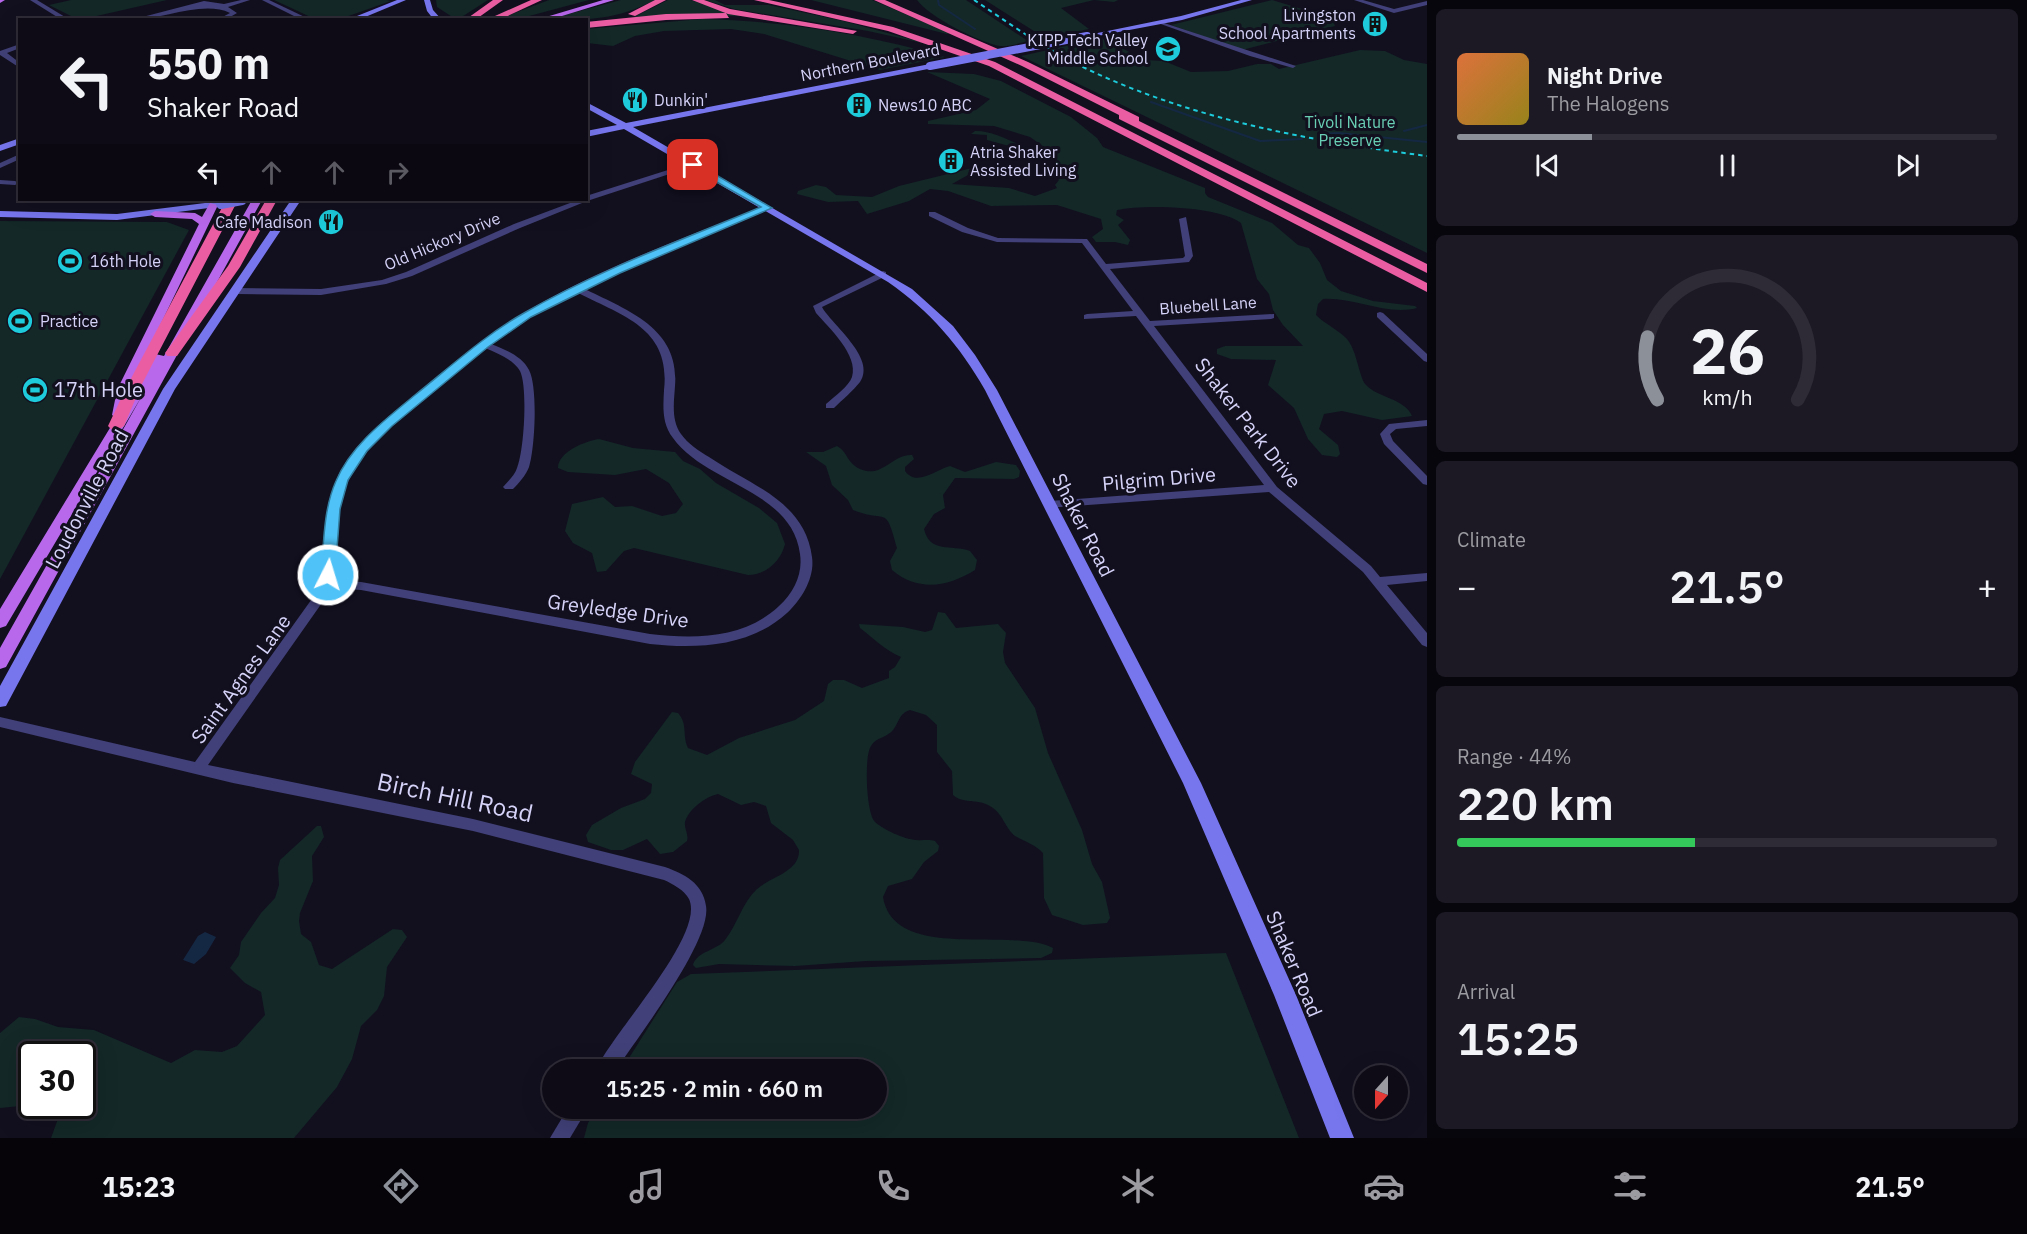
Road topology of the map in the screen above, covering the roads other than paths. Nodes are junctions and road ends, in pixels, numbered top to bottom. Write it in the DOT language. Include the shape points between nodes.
graph roads {
  1 [pos="33,0"];
  2 [pos="247,0"];
  3 [pos="265,0"];
  4 [pos="403,0"];
  5 [pos="427,0"];
  6 [pos="499,0"];
  7 [pos="538,0"];
  8 [pos="599,0"];
  9 [pos="611,0"];
  10 [pos="662,0"];
  11 [pos="696,0"];
  12 [pos="758,0"];
  13 [pos="794,0"];
  14 [pos="878,0"];
  15 [pos="1249,0"];
  16 [pos="1357,0"];
  17 [pos="905,1"];
  18 [pos="1427,3"];
  19 [pos="224,6"];
  20 [pos="423,17"];
  21 [pos="64,18"];
  22 [pos="143,18"];
  23 [pos="224,18"];
  24 [pos="304,18"];
  25 [pos="355,18"];
  26 [pos="438,18"];
  27 [pos="472,18"];
  28 [pos="495,18"];
  29 [pos="538,18"];
  30 [pos="539,18"];
  31 [pos="1160,22"];
  32 [pos="588,24"];
  33 [pos="588,24"];
  34 [pos="935,24"];
  35 [pos="826,27"];
  36 [pos="18,47"];
  37 [pos="1,52"];
  38 [pos="18,65"];
  39 [pos="1293,66"];
  40 [pos="588,105"];
  41 [pos="1100,120"];
  42 [pos="626,126"];
  43 [pos="588,134"];
  44 [pos="15,143"];
  45 [pos="0,148"];
  46 [pos="18,157"];
  47 [pos="693,165"];
  48 [pos="0,166"];
  49 [pos="1244,177"];
  50 [pos="0,182"];
  51 [pos="18,182"];
  52 [pos="588,198"];
  53 [pos="190,201"];
  54 [pos="243,201"];
  55 [pos="256,201"];
  56 [pos="270,201"];
  57 [pos="295,201"];
  58 [pos="304,201"];
  59 [pos="580,201"];
  60 [pos="220,202"];
  61 [pos="768,208"];
  62 [pos="0,214"];
  63 [pos="286,214"];
  64 [pos="932,214"];
  65 [pos="150,215"];
  66 [pos="1183,219"];
  67 [pos="204,224"];
  68 [pos="993,239"];
  69 [pos="993,252"];
  70 [pos="1104,267"];
  71 [pos="1427,269"];
  72 [pos="883,274"];
  73 [pos="1427,288"];
  74 [pos="578,289"];
  75 [pos="236,291"];
  76 [pos="1139,313"];
  77 [pos="1380,315"];
  78 [pos="1271,316"];
  79 [pos="1087,317"];
  80 [pos="1148,324"];
  81 [pos="484,344"];
  82 [pos="172,353"];
  83 [pos="1427,359"];
  84 [pos="830,406"];
  85 [pos="1427,423"];
  86 [pos="116,426"];
  87 [pos="1427,482"];
  88 [pos="509,487"];
  89 [pos="1272,488"];
  90 [pos="1050,505"];
  91 [pos="1427,577"];
  92 [pos="1379,581"];
  93 [pos="326,584"];
  94 [pos="0,622"];
  95 [pos="1427,642"];
  96 [pos="0,663"];
  97 [pos="0,701"];
  98 [pos="0,722"];
  99 [pos="198,769"];
  100 [pos="612,1059"];
  101 [pos="572,1119"];
  102 [pos="560,1138"];
  103 [pos="1342,1138"];
  1 -- 21 [label="street"];
  2 -- 19 [label="street"];
  3 -- 24 [label="street"];
  4 -- 25 [label="main road"];
  5 -- 20 [label="main road"];
  5 -- 26 [label="main road"];
  6 -- 27 [label="highway"];
  7 -- 28 [label="highway"];
  8 -- 29 [label="main road"];
  9 -- 30 [label="main road"];
  10 -- 32 [label="highway" via="631,15"];
  11 -- 35 [label="highway" via="728,10"];
  12 -- 41 [label="highway" via="852,19 940,44 1004,70"];
  13 -- 49 [label="highway" via="885,20 985,52"];
  14 -- 34 [label="highway"];
  15 -- 31 [label="main road, Northern Boulevard"];
  16 -- 18 [label="street" via="1394,10"];
  17 -- 34 [label="highway" via="918,15"];
  19 -- 22 [label="street" via="207,3"];
  19 -- 23 [label="street" via="234,13"];
  31 -- 39 [label="street"];
  31 -- 42 [label="main road, Northern Boulevard, bridge"];
  33 -- 35 [label="highway" via="698,16"];
  34 -- 49 [label="highway" via="1052,77"];
  35 -- 41 [label="highway" via="956,56"];
  36 -- 37 [label="street"];
  37 -- 38 [label="street"];
  40 -- 42 [label="main road, Shaker Road"];
  41 -- 73 [label="highway"];
  42 -- 43 [label="main road, Northern Boulevard"];
  42 -- 47 [label="main road, Shaker Road"];
  44 -- 45 [label="main road"];
  46 -- 48 [label="street"];
  47 -- 52 [label="street, Old Hickory Drive"];
  47 -- 61 [label="main road, Shaker Road"];
  49 -- 71 [label="highway"];
  50 -- 51 [label="street"];
  53 -- 65 [label="main road"];
  54 -- 86 [label="main road"];
  55 -- 82 [label="main road"];
  56 -- 82 [label="highway" via="234,267"];
  57 -- 63 [label="main road, Loudonville Road"];
  58 -- 63 [label="main road"];
  59 -- 75 [label="street, Old Hickory Drive" via="383,282 321,292"];
  60 -- 65 [label="main road"];
  60 -- 67 [label="main road"];
  60 -- 86 [label="highway"];
  61 -- 72 [label="main road, Shaker Road"];
  61 -- 74 [label="street, Saint Agnes Lane"];
  62 -- 65 [label="main road"];
  63 -- 75 [label="main road, Loudonville Road"];
  64 -- 68 [label="street"];
  65 -- 67 [label="main road" via="195,216"];
  66 -- 70 [label="street" via="1189,256 1186,260"];
  67 -- 86 [label="main road" via="123,390"];
  68 -- 69 [label="street"];
  68 -- 70 [label="street, Shaker Park Drive" via="1081,239"];
  70 -- 76 [label="street, Shaker Park Drive"];
  72 -- 84 [label="street" via="818,306 854,354 858,368 857,379"];
  72 -- 90 [label="main road, Shaker Road" via="934,311 959,338 981,372"];
  74 -- 81 [label="street, Saint Agnes Lane" via="527,315"];
  74 -- 93 [label="street, Greyledge Drive" via="645,326 662,344 670,364 669,418 679,439 778,506 797,525 807,558 803,583 794,598 773,618 750,630 686,642 650,639 361,586"];
  75 -- 97 [label="main road, Loudonville Road" via="157,411"];
  76 -- 79 [label="street, Bluebell Lane"];
  76 -- 80 [label="street, Shaker Park Drive"];
  77 -- 83 [label="street"];
  78 -- 80 [label="street, Bluebell Lane"];
  80 -- 89 [label="street, Shaker Park Drive"];
  81 -- 88 [label="street" via="519,364 527,380 527,452 521,471"];
  81 -- 93 [label="street, Saint Agnes Lane" via="379,431 353,460 335,502"];
  82 -- 96 [label="main road"];
  85 -- 87 [label="street" via="1393,426 1384,434"];
  86 -- 94 [label="main road"];
  89 -- 90 [label="street, Pilgrim Drive"];
  89 -- 92 [label="street, Shaker Park Drive"];
  90 -- 103 [label="main road, Shaker Road" via="1207,815"];
  91 -- 92 [label="street"];
  92 -- 95 [label="street, Shaker Park Drive"];
  93 -- 99 [label="street, Saint Agnes Lane" via="300,628"];
  98 -- 99 [label="street, Birch Hill Road"];
  99 -- 100 [label="street, Birch Hill Road" via="473,825 683,881 694,892 698,904 696,929"];
  101 -- 102 [label="street"];
}
